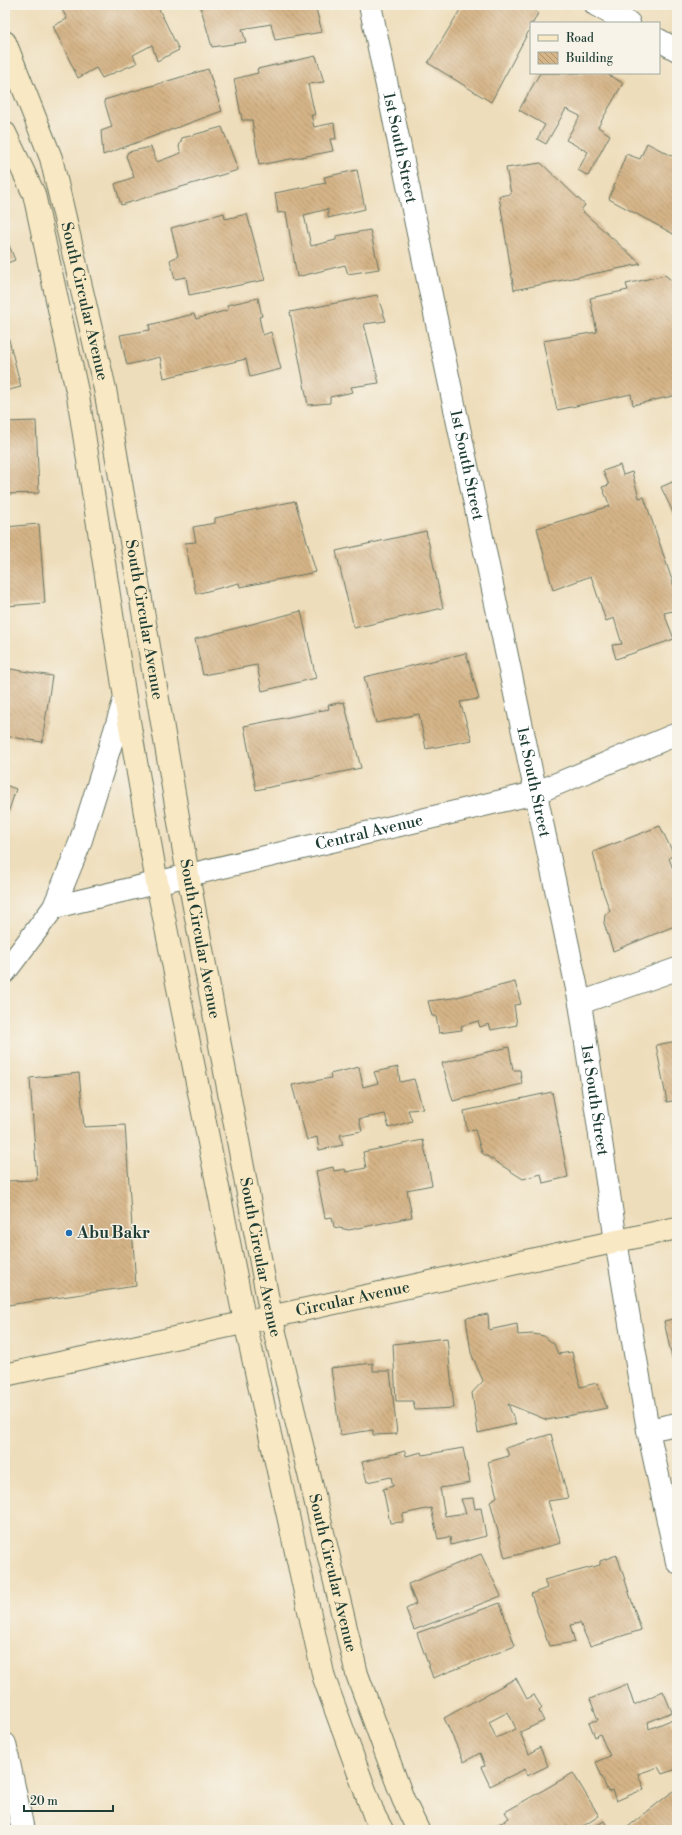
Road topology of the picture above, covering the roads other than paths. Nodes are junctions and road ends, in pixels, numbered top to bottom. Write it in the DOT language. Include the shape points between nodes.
graph roads {
  1 [pos="370,5"];
  2 [pos="596,5"];
  3 [pos="627,22"];
  4 [pos="660,41"];
  5 [pos="5,42"];
  6 [pos="677,50"];
  7 [pos="5,133"];
  8 [pos="125,698"];
  9 [pos="677,734"];
  10 [pos="535,793"];
  11 [pos="188,875"];
  12 [pos="157,883"];
  13 [pos="54,907"];
  14 [pos="677,969"];
  15 [pos="5,972"];
  16 [pos="580,1003"];
  17 [pos="677,1228"];
  18 [pos="616,1241"];
  19 [pos="271,1316"];
  20 [pos="245,1322"];
  21 [pos="5,1374"];
  22 [pos="677,1424"];
  23 [pos="648,1430"];
  24 [pos="677,1562"];
  25 [pos="5,1744"];
  26 [pos="23,1830"];
  27 [pos="382,1830"];
  28 [pos="418,1830"];
  1 -- 10 [label="street, 1st South Street"];
  2 -- 3 [label="street"];
  4 -- 6 [label="street"];
  5 -- 11 [label="main road, South Circular Avenue" via="51,158 105,389"];
  7 -- 8 [label="main road, South Circular Avenue" via="34,194 78,396"];
  8 -- 12 [label="main road, South Circular Avenue"];
  8 -- 13 [label="street" via="80,843"];
  9 -- 10 [label="street, Central Avenue"];
  10 -- 11 [label="street, Central Avenue"];
  10 -- 16 [label="street, 1st South Street"];
  11 -- 12 [label="street, Central Avenue"];
  11 -- 19 [label="main road, South Circular Avenue"];
  12 -- 13 [label="street, Central Avenue"];
  12 -- 20 [label="main road, South Circular Avenue"];
  13 -- 15 [label="street"];
  14 -- 16 [label="street"];
  16 -- 18 [label="street, 1st South Street"];
  17 -- 18 [label="main road, Circular Avenue"];
  18 -- 19 [label="main road, Circular Avenue"];
  18 -- 23 [label="street, 1st South Street"];
  19 -- 20 [label="main road, Circular Avenue"];
  19 -- 28 [label="main road, South Circular Avenue" via="357,1674 403,1799"];
  20 -- 21 [label="main road, Circular Avenue"];
  20 -- 27 [label="main road, South Circular Avenue" via="324,1678 374,1815"];
  22 -- 23 [label="street"];
  23 -- 24 [label="street, 1st South Street"];
  25 -- 26 [label="street"];
}
